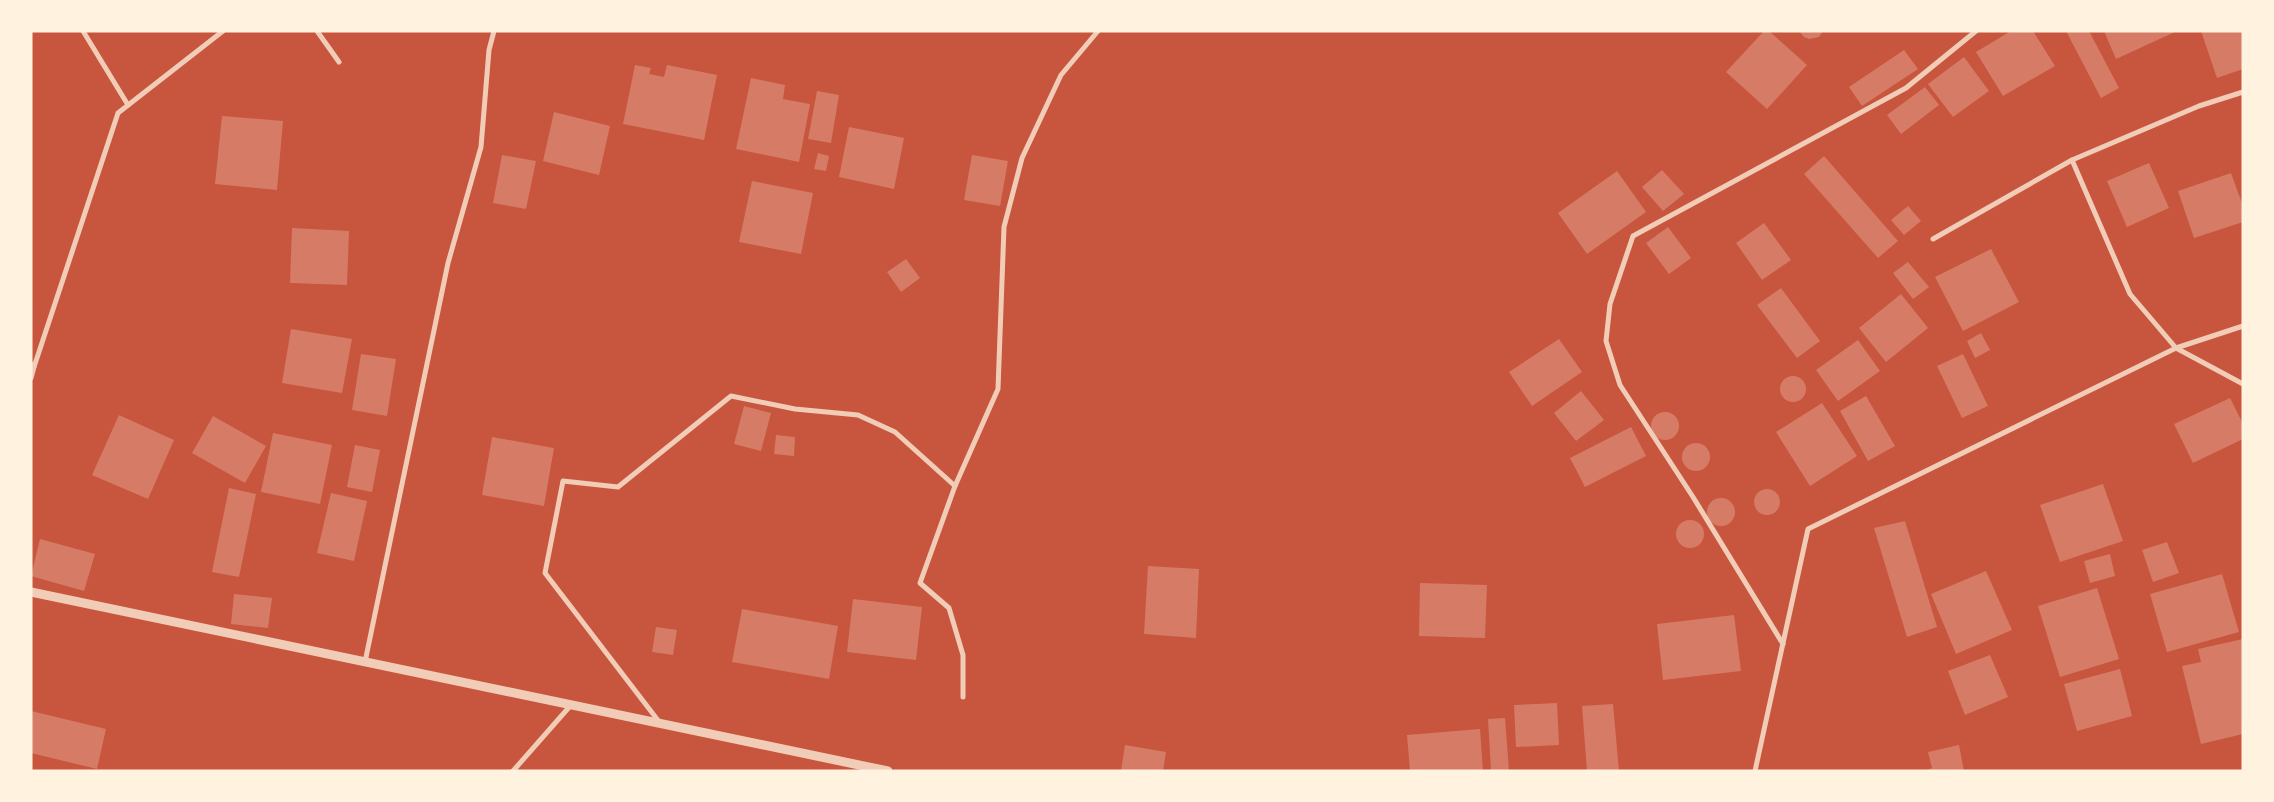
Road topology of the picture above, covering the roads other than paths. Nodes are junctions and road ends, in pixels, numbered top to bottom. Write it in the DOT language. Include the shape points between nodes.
graph roads {
  1 [pos="83,31"];
  2 [pos="223,31"];
  3 [pos="317,31"];
  4 [pos="494,31"];
  5 [pos="1098,31"];
  6 [pos="1976,31"];
  7 [pos="340,62"];
  8 [pos="2243,92"];
  9 [pos="128,105"];
  10 [pos="2072,160"];
  11 [pos="1933,239"];
  12 [pos="2243,326"];
  13 [pos="2176,348"];
  14 [pos="33,365"];
  15 [pos="31,378"];
  16 [pos="2243,384"];
  17 [pos="955,486"];
  18 [pos="31,592"];
  19 [pos="1783,644"];
  20 [pos="365,662"];
  21 [pos="963,698"];
  22 [pos="571,705"];
  23 [pos="660,723"];
  24 [pos="513,771"];
  25 [pos="888,771"];
  26 [pos="1755,771"];
  1 -- 9 [label="street"];
  2 -- 9 [label="street"];
  3 -- 7 [label="street"];
  4 -- 20 [label="street" via="489,50 481,147 448,263"];
  5 -- 17 [label="street" via="1060,75 1022,158 1004,227 998,389"];
  6 -- 19 [label="street" via="1906,88 1633,236 1610,304 1606,341 1620,385"];
  8 -- 10 [label="street" via="2199,106"];
  9 -- 14 [label="street" via="118,113"];
  10 -- 11 [label="street"];
  10 -- 13 [label="street" via="2130,294"];
  12 -- 13 [label="street"];
  13 -- 16 [label="street"];
  13 -- 19 [label="street" via="1808,529"];
  14 -- 15 [label="street"];
  17 -- 21 [label="street" via="920,583 949,608 963,655"];
  17 -- 23 [label="street" via="895,432 858,415 795,409 731,396 618,487 563,481 545,573"];
  18 -- 20 [label="street"];
  19 -- 26 [label="street"];
  20 -- 22 [label="street"];
  22 -- 23 [label="street"];
  22 -- 24 [label="street"];
  23 -- 25 [label="street"];
}
